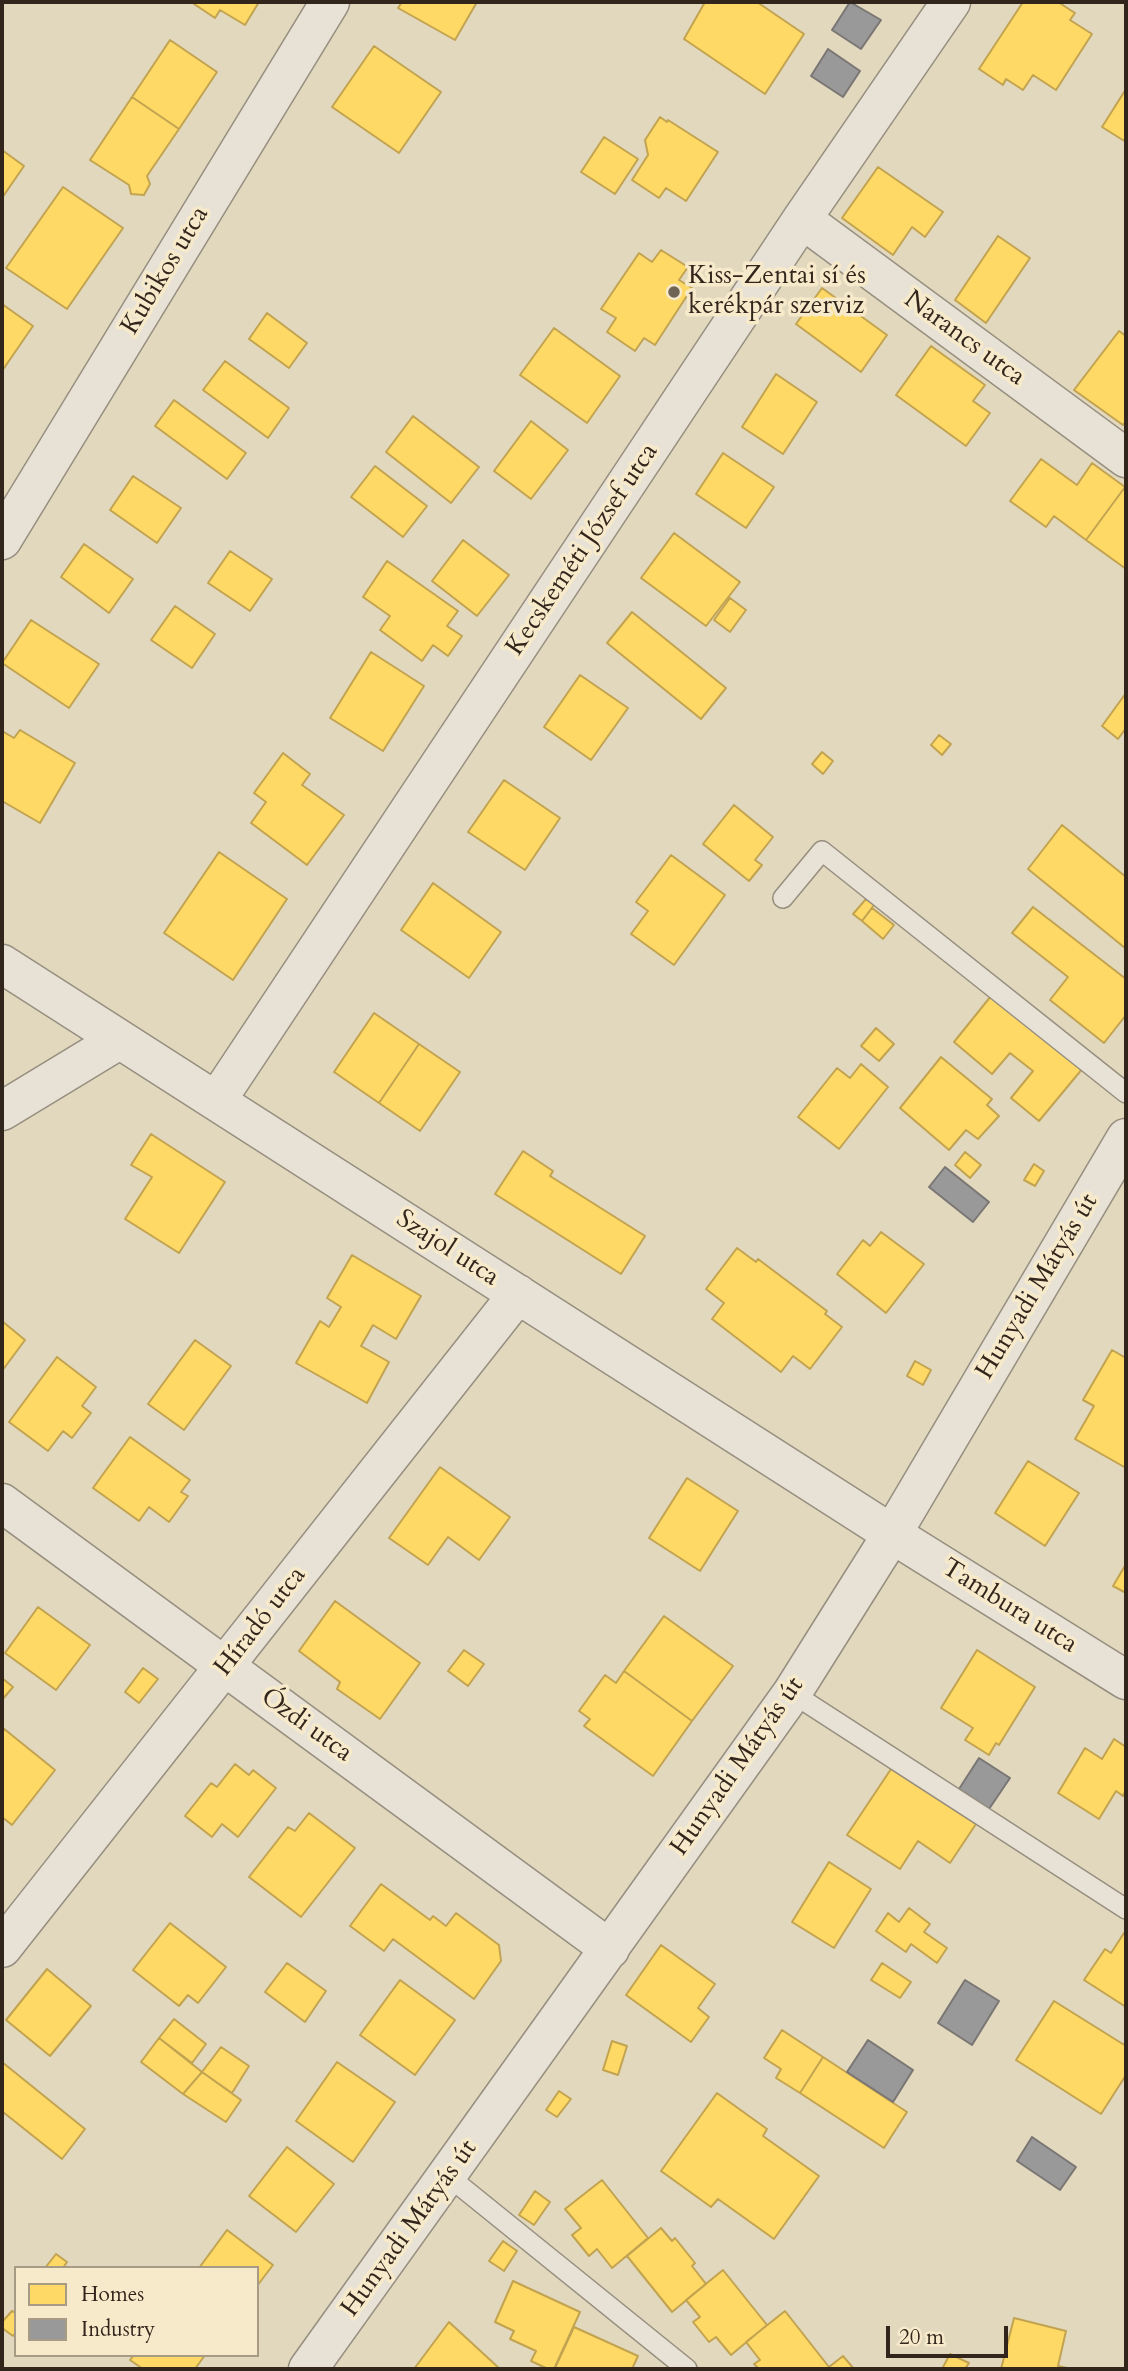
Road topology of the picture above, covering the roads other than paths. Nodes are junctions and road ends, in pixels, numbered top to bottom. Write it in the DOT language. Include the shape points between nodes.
graph roads {
  1 [pos="330,2"];
  2 [pos="951,2"];
  3 [pos="802,219"];
  4 [pos="1126,458"];
  5 [pos="2,540"];
  6 [pos="783,898"];
  7 [pos="2,964"];
  8 [pos="119,1040"];
  9 [pos="1126,1093"];
  10 [pos="218,1100"];
  11 [pos="2,1111"];
  12 [pos="1122,1157"];
  13 [pos="518,1294"];
  14 [pos="2,1503"];
  15 [pos="892,1534"];
  16 [pos="226,1667"];
  17 [pos="1126,1680"];
  18 [pos="792,1693"];
  19 [pos="1126,1909"];
  20 [pos="2,1948"];
  21 [pos="610,1949"];
  22 [pos="449,2176"];
  23 [pos="309,2369"];
  24 [pos="687,2369"];
  1 -- 5 [label="street, Kubikos utca"];
  2 -- 3 [label="street, Kecskeméti József utca"];
  3 -- 4 [label="street, Narancs utca"];
  3 -- 10 [label="street, Kecskeméti József utca"];
  6 -- 9 [label="lane" via="822,851"];
  7 -- 8 [label="street, Szajol utca"];
  8 -- 10 [label="street, Szajol utca"];
  8 -- 11 [label="street"];
  10 -- 13 [label="street, Szajol utca"];
  12 -- 15 [label="street, Hunyadi Mátyás út"];
  13 -- 15 [label="street, Szajol utca"];
  13 -- 16 [label="street, Híradó utca"];
  14 -- 16 [label="street, Ózdi utca"];
  15 -- 17 [label="street, Tambura utca"];
  15 -- 18 [label="street, Hunyadi Mátyás út"];
  16 -- 20 [label="street, Híradó utca"];
  16 -- 21 [label="street, Ózdi utca"];
  18 -- 19 [label="lane"];
  18 -- 21 [label="street, Hunyadi Mátyás út"];
  21 -- 22 [label="street, Hunyadi Mátyás út"];
  22 -- 23 [label="street, Hunyadi Mátyás út"];
  22 -- 24 [label="lane"];
}
